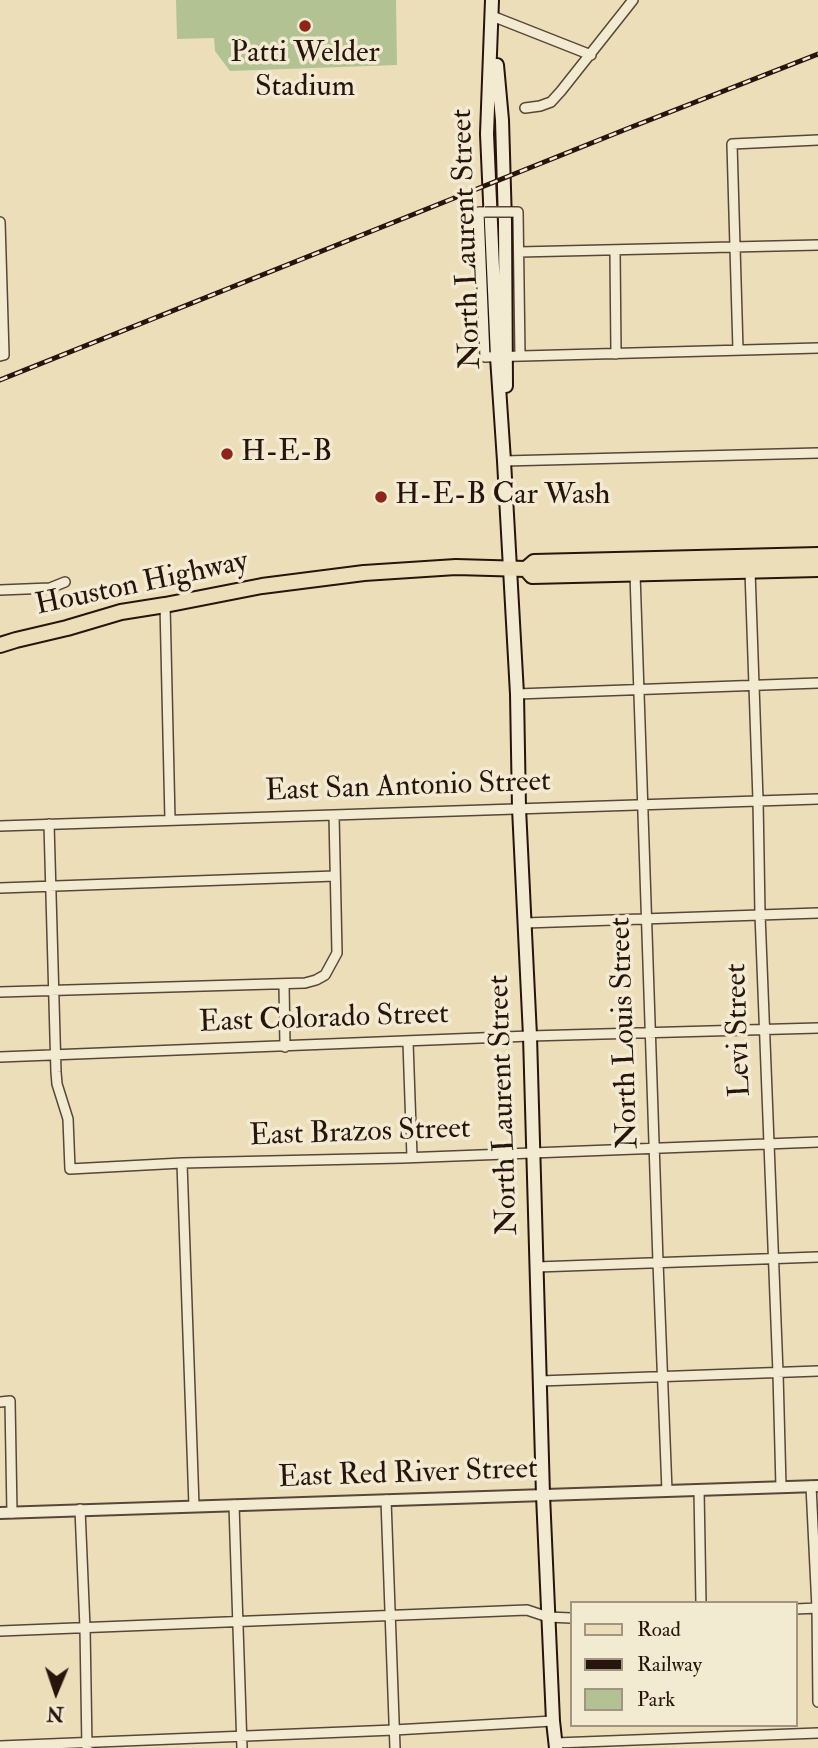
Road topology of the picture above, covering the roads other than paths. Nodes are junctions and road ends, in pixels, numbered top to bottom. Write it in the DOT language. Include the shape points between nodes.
graph roads {
  1 [pos="492,0"];
  2 [pos="633,0"];
  3 [pos="492,16"];
  4 [pos="591,55"];
  5 [pos="525,108"];
  6 [pos="818,140"];
  7 [pos="0,222"];
  8 [pos="818,245"];
  9 [pos="735,248"];
  10 [pos="1,250"];
  11 [pos="615,251"];
  12 [pos="519,252"];
  13 [pos="818,348"];
  14 [pos="738,350"];
  15 [pos="616,354"];
  16 [pos="2,355"];
  17 [pos="502,357"];
  18 [pos="818,453"];
  19 [pos="505,461"];
  20 [pos="818,555"];
  21 [pos="510,569"];
  22 [pos="526,569"];
  23 [pos="818,569"];
  24 [pos="750,571"];
  25 [pos="635,574"];
  26 [pos="65,582"];
  27 [pos="0,590"];
  28 [pos="165,606"];
  29 [pos="0,645"];
  30 [pos="818,683"];
  31 [pos="754,685"];
  32 [pos="639,690"];
  33 [pos="517,694"];
  34 [pos="818,799"];
  35 [pos="758,800"];
  36 [pos="642,805"];
  37 [pos="519,808"];
  38 [pos="334,815"];
  39 [pos="170,820"];
  40 [pos="50,824"];
  41 [pos="0,826"];
  42 [pos="335,876"];
  43 [pos="51,886"];
  44 [pos="0,888"];
  45 [pos="818,913"];
  46 [pos="760,914"];
  47 [pos="646,918"];
  48 [pos="525,923"];
  49 [pos="284,984"];
  50 [pos="53,990"];
  51 [pos="0,992"];
  52 [pos="818,1028"];
  53 [pos="765,1030"];
  54 [pos="651,1033"];
  55 [pos="530,1036"];
  56 [pos="408,1041"];
  57 [pos="285,1047"];
  58 [pos="56,1055"];
  59 [pos="0,1057"];
  60 [pos="818,1142"];
  61 [pos="769,1144"];
  62 [pos="655,1147"];
  63 [pos="534,1153"];
  64 [pos="412,1157"];
  65 [pos="182,1163"];
  66 [pos="818,1257"];
  67 [pos="774,1258"];
  68 [pos="658,1262"];
  69 [pos="537,1267"];
  70 [pos="818,1371"];
  71 [pos="778,1373"];
  72 [pos="662,1377"];
  73 [pos="540,1381"];
  74 [pos="5,1401"];
  75 [pos="815,1486"];
  76 [pos="781,1487"];
  77 [pos="699,1490"];
  78 [pos="667,1491"];
  79 [pos="543,1495"];
  80 [pos="386,1500"];
  81 [pos="234,1504"];
  82 [pos="194,1506"];
  83 [pos="80,1510"];
  84 [pos="0,1513"];
  85 [pos="12,1513"];
  86 [pos="702,1601"];
  87 [pos="817,1608"];
  88 [pos="797,1609"];
  89 [pos="390,1616"];
  90 [pos="548,1617"];
  91 [pos="570,1618"];
  92 [pos="237,1621"];
  93 [pos="85,1628"];
  94 [pos="0,1631"];
  95 [pos="818,1702"];
  96 [pos="553,1721"];
  97 [pos="707,1727"];
  98 [pos="394,1730"];
  99 [pos="818,1733"];
  100 [pos="242,1736"];
  101 [pos="708,1737"];
  102 [pos="556,1745"];
  103 [pos="0,1746"];
  104 [pos="87,1746"];
  105 [pos="242,1748"];
  106 [pos="395,1748"];
  1 -- 3 [label="main road, North Laurent Street"];
  2 -- 4 [label="street"];
  3 -- 4 [label="street"];
  3 -- 17 [label="main road, North Laurent Street" via="502,120"];
  4 -- 5 [label="street" via="551,102"];
  6 -- 9 [label="street" via="732,144"];
  7 -- 10 [label="street"];
  8 -- 9 [label="street"];
  9 -- 11 [label="street"];
  9 -- 14 [label="street"];
  10 -- 16 [label="street"];
  11 -- 12 [label="street"];
  11 -- 15 [label="street"];
  12 -- 17 [label="street"];
  12 -- 17 [label="street, bridge" via="518,212 479,212"];
  13 -- 14 [label="street"];
  14 -- 15 [label="street"];
  15 -- 17 [label="street"];
  17 -- 19 [label="main road, North Laurent Street"];
  18 -- 19 [label="street"];
  19 -- 21 [label="main road, North Laurent Street"];
  20 -- 22 [label="main road" via="534,562"];
  21 -- 22 [label="main road, Houston Highway"];
  21 -- 28 [label="main road, Houston Highway" via="364,573 262,586"];
  21 -- 33 [label="main road, North Laurent Street"];
  22 -- 25 [label="main road" via="533,576"];
  23 -- 24 [label="main road"];
  24 -- 25 [label="main road"];
  24 -- 31 [label="street, Levi Street"];
  25 -- 32 [label="street, North Louis Street"];
  26 -- 27 [label="street" via="50,588"];
  28 -- 29 [label="main road, Houston Highway" via="121,612"];
  28 -- 39 [label="street"];
  30 -- 31 [label="street"];
  31 -- 32 [label="street"];
  31 -- 35 [label="street, Levi Street"];
  32 -- 33 [label="street"];
  32 -- 36 [label="street, North Louis Street"];
  33 -- 37 [label="main road, North Laurent Street"];
  34 -- 35 [label="street, East San Antonio Street"];
  35 -- 36 [label="street, East San Antonio Street"];
  35 -- 46 [label="street, Levi Street"];
  36 -- 37 [label="street, East San Antonio Street"];
  36 -- 47 [label="street, North Louis Street"];
  37 -- 38 [label="street, East San Antonio Street"];
  37 -- 48 [label="main road, North Laurent Street"];
  38 -- 39 [label="street, East San Antonio Street"];
  38 -- 42 [label="street"];
  39 -- 40 [label="street, East San Antonio Street"];
  40 -- 41 [label="street, East San Antonio Street"];
  40 -- 43 [label="street"];
  42 -- 43 [label="street"];
  42 -- 49 [label="street" via="337,953 330,968 316,980"];
  43 -- 44 [label="street"];
  43 -- 50 [label="street"];
  45 -- 46 [label="street"];
  46 -- 47 [label="street"];
  46 -- 53 [label="street, Levi Street"];
  47 -- 48 [label="street"];
  47 -- 54 [label="street, North Louis Street"];
  48 -- 55 [label="main road, North Laurent Street"];
  49 -- 50 [label="street"];
  49 -- 57 [label="street"];
  50 -- 51 [label="street"];
  50 -- 58 [label="street"];
  52 -- 53 [label="street, East Colorado Street"];
  53 -- 54 [label="street, East Colorado Street"];
  53 -- 61 [label="street, Levi Street"];
  54 -- 55 [label="street, East Colorado Street"];
  54 -- 62 [label="street, North Louis Street"];
  55 -- 56 [label="street, East Colorado Street"];
  55 -- 63 [label="main road, North Laurent Street"];
  56 -- 57 [label="street, East Colorado Street"];
  56 -- 64 [label="street"];
  57 -- 58 [label="street, East Colorado Street"];
  58 -- 59 [label="street, East Colorado Street"];
  58 -- 65 [label="street, East Brazos Street" via="57,1084 68,1119 71,1169"];
  60 -- 61 [label="street, East Brazos Street"];
  61 -- 62 [label="street, East Brazos Street"];
  61 -- 67 [label="street, Levi Street"];
  62 -- 63 [label="street, East Brazos Street"];
  62 -- 68 [label="street, North Louis Street"];
  63 -- 64 [label="street, East Brazos Street"];
  63 -- 69 [label="main road, North Laurent Street"];
  64 -- 65 [label="street, East Brazos Street"];
  65 -- 82 [label="street"];
  66 -- 67 [label="street"];
  67 -- 68 [label="street"];
  67 -- 71 [label="street, Levi Street"];
  68 -- 69 [label="street"];
  68 -- 72 [label="street, North Louis Street"];
  69 -- 73 [label="main road, North Laurent Street"];
  70 -- 71 [label="street"];
  71 -- 72 [label="street"];
  71 -- 76 [label="street, Levi Street"];
  72 -- 73 [label="street"];
  72 -- 78 [label="street, North Louis Street"];
  73 -- 79 [label="main road, North Laurent Street"];
  74 -- 85 [label="street"];
  75 -- 76 [label="street, East Red River Street"];
  75 -- 87 [label="street"];
  76 -- 77 [label="street, East Red River Street"];
  77 -- 78 [label="street, East Red River Street"];
  77 -- 86 [label="street"];
  78 -- 79 [label="street, East Red River Street"];
  79 -- 80 [label="street, East Red River Street"];
  79 -- 90 [label="main road, North Laurent Street"];
  80 -- 81 [label="street, East Red River Street"];
  80 -- 89 [label="street"];
  81 -- 82 [label="street, East Red River Street"];
  81 -- 92 [label="street"];
  82 -- 83 [label="street, East Red River Street"];
  83 -- 85 [label="street, East Red River Street"];
  83 -- 93 [label="street"];
  84 -- 85 [label="street, East Red River Street"];
  87 -- 88 [label="street"];
  87 -- 95 [label="street"];
  89 -- 90 [label="street" via="527,1610"];
  89 -- 92 [label="street"];
  89 -- 98 [label="street"];
  90 -- 91 [label="street"];
  90 -- 96 [label="main road, North Laurent Street"];
  92 -- 93 [label="street"];
  92 -- 100 [label="street"];
  93 -- 94 [label="street"];
  93 -- 104 [label="street"];
  96 -- 98 [label="street"];
  96 -- 102 [label="main road, North Laurent Street"];
  97 -- 101 [label="street"];
  98 -- 100 [label="street"];
  98 -- 106 [label="street"];
  99 -- 101 [label="street"];
  100 -- 104 [label="street"];
  100 -- 105 [label="street"];
  101 -- 102 [label="street"];
  103 -- 104 [label="street"];
}
